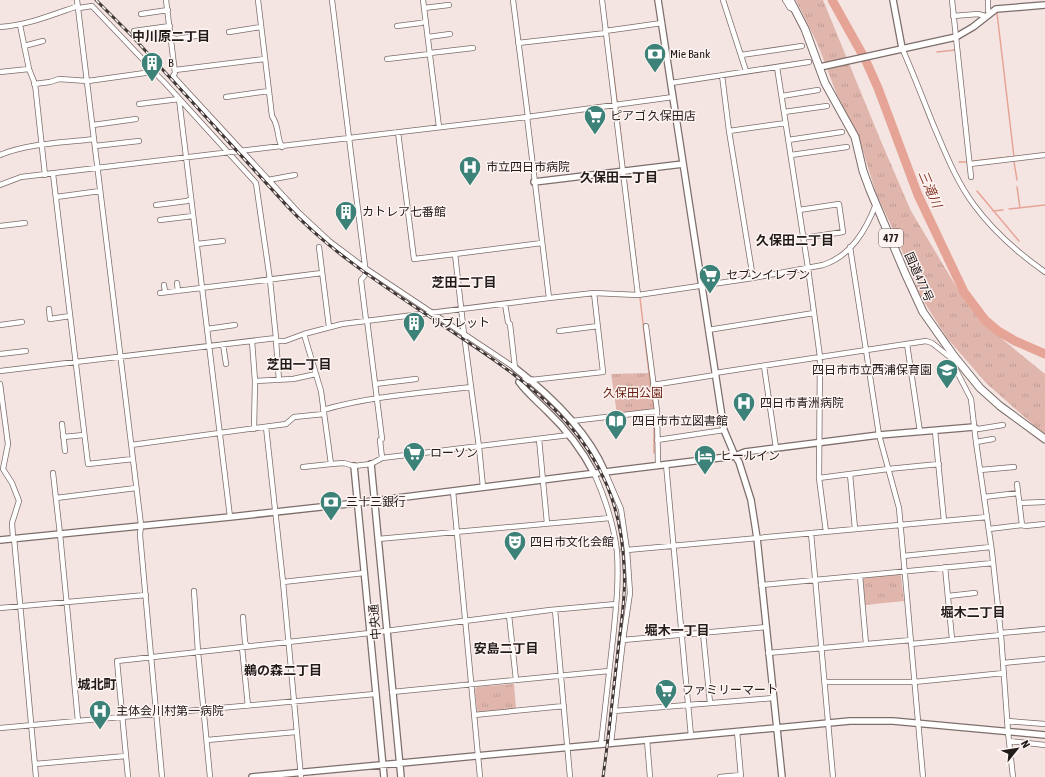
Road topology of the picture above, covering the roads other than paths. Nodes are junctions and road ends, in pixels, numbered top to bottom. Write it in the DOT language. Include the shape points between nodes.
graph roads {
  1 [pos="77,0"];
  2 [pos="166,0"];
  3 [pos="258,0"];
  4 [pos="332,0"];
  5 [pos="423,0"];
  6 [pos="513,0"];
  7 [pos="602,0"];
  8 [pos="658,0"];
  9 [pos="723,0"];
  10 [pos="785,0"];
  11 [pos="790,0"];
  12 [pos="893,0"];
  13 [pos="952,0"];
  14 [pos="988,0"];
  15 [pos="449,5"];
  16 [pos="1045,5"];
  17 [pos="78,7"];
  18 [pos="424,8"];
  19 [pos="168,10"];
  20 [pos="796,11"];
  21 [pos="140,14"];
  22 [pos="988,15"];
  23 [pos="953,16"];
  24 [pos="426,21"];
  25 [pos="662,23"];
  26 [pos="20,25"];
  27 [pos="170,26"];
  28 [pos="397,26"];
  29 [pos="0,27"];
  30 [pos="261,27"];
  31 [pos="134,31"];
  32 [pos="229,32"];
  33 [pos="605,32"];
  34 [pos="450,34"];
  35 [pos="202,35"];
  36 [pos="428,37"];
  37 [pos="956,37"];
  38 [pos="172,38"];
  39 [pos="43,41"];
  40 [pos="518,43"];
  41 [pos="24,46"];
  42 [pos="802,46"];
  43 [pos="473,48"];
  44 [pos="902,48"];
  45 [pos="430,53"];
  46 [pos="741,55"];
  47 [pos="265,59"];
  48 [pos="387,59"];
  49 [pos="809,62"];
  50 [pos="778,67"];
  51 [pos="822,67"];
  52 [pos="29,69"];
  53 [pos="175,70"];
  54 [pos="746,71"];
  55 [pos="0,72"];
  56 [pos="152,72"];
  57 [pos="722,75"];
  58 [pos="88,81"];
  59 [pos="671,83"];
  60 [pos="34,84"];
  61 [pos="818,90"];
  62 [pos="269,91"];
  63 [pos="782,96"];
  64 [pos="226,97"];
  65 [pos="673,97"];
  66 [pos="179,99"];
  67 [pos="139,104"];
  68 [pos="614,106"];
  69 [pos="827,106"];
  70 [pos="784,112"];
  71 [pos="527,117"];
  72 [pos="136,119"];
  73 [pos="786,123"];
  74 [pos="93,125"];
  75 [pos="439,127"];
  76 [pos="729,131"];
  77 [pos="398,132"];
  78 [pos="842,132"];
  79 [pos="349,138"];
  80 [pos="94,139"];
  81 [pos="788,140"];
  82 [pos="139,141"];
  83 [pos="42,145"];
  84 [pos="95,146"];
  85 [pos="282,147"];
  86 [pos="847,147"];
  87 [pos="243,151"];
  88 [pos="229,153"];
  89 [pos="0,155"];
  90 [pos="1045,155"];
  91 [pos="791,156"];
  92 [pos="186,158"];
  93 [pos="683,164"];
  94 [pos="970,164"];
  95 [pos="98,168"];
  96 [pos="623,172"];
  97 [pos="53,174"];
  98 [pos="45,175"];
  99 [pos="295,175"];
  100 [pos="971,177"];
  101 [pos="268,180"];
  102 [pos="534,182"];
  103 [pos="0,185"];
  104 [pos="100,191"];
  105 [pos="56,197"];
  106 [pos="191,199"];
  107 [pos="876,204"];
  108 [pos="156,205"];
  109 [pos="799,210"];
  110 [pos="193,216"];
  111 [pos="160,220"];
  112 [pos="25,223"];
  113 [pos="0,226"];
  114 [pos="803,236"];
  115 [pos="223,241"];
  116 [pos="542,243"];
  117 [pos="197,244"];
  118 [pos="319,247"];
  119 [pos="850,247"];
  120 [pos="455,254"];
  121 [pos="365,268"];
  122 [pos="808,268"];
  123 [pos="1045,272"];
  124 [pos="322,273"];
  125 [pos="753,278"];
  126 [pos="270,280"];
  127 [pos="177,283"];
  128 [pos="164,285"];
  129 [pos="701,286"];
  130 [pos="202,288"];
  131 [pos="178,291"];
  132 [pos="594,293"];
  133 [pos="638,295"];
  134 [pos="549,298"];
  135 [pos="506,304"];
  136 [pos="49,309"];
  137 [pos="461,309"];
  138 [pos="431,313"];
  139 [pos="814,313"];
  140 [pos="70,316"];
  141 [pos="367,320"];
  142 [pos="22,322"];
  143 [pos="0,325"];
  144 [pos="235,325"];
  145 [pos="598,326"];
  146 [pos="646,326"];
  147 [pos="329,327"];
  148 [pos="208,329"];
  149 [pos="708,330"];
  150 [pos="559,331"];
  151 [pos="304,334"];
  152 [pos="464,334"];
  153 [pos="276,340"];
  154 [pos="252,341"];
  155 [pos="223,344"];
  156 [pos="907,344"];
  157 [pos="210,345"];
  158 [pos="866,350"];
  159 [pos="26,351"];
  160 [pos="0,354"];
  161 [pos="120,356"];
  162 [pos="820,357"];
  163 [pos="952,357"];
  164 [pos="75,362"];
  165 [pos="226,364"];
  166 [pos="764,366"];
  167 [pos="515,368"];
  168 [pos="0,371"];
  169 [pos="316,374"];
  170 [pos="715,374"];
  171 [pos="416,379"];
  172 [pos="279,380"];
  173 [pos="531,380"];
  174 [pos="255,381"];
  175 [pos="0,384"];
  176 [pos="375,384"];
  177 [pos="653,385"];
  178 [pos="471,387"];
  179 [pos="1,398"];
  180 [pos="377,399"];
  181 [pos="654,411"];
  182 [pos="324,412"];
  183 [pos="572,421"];
  184 [pos="62,424"];
  185 [pos="1003,425"];
  186 [pos="266,427"];
  187 [pos="974,427"];
  188 [pos="254,429"];
  189 [pos="724,430"];
  190 [pos="936,431"];
  191 [pos="920,432"];
  192 [pos="220,434"];
  193 [pos="84,435"];
  194 [pos="569,435"];
  195 [pos="879,435"];
  196 [pos="64,437"];
  197 [pos="539,439"];
  198 [pos="1045,439"];
  199 [pos="657,440"];
  200 [pos="993,440"];
  201 [pos="976,442"];
  202 [pos="818,443"];
  203 [pos="131,445"];
  204 [pos="479,447"];
  205 [pos="776,448"];
  206 [pos="65,451"];
  207 [pos="735,456"];
  208 [pos="382,458"];
  209 [pos="133,459"];
  210 [pos="330,464"];
  211 [pos="371,464"];
  212 [pos="666,464"];
  213 [pos="939,464"];
  214 [pos="658,465"];
  215 [pos="354,466"];
  216 [pos="302,467"];
  217 [pos="1014,467"];
  218 [pos="888,469"];
  219 [pos="980,470"];
  220 [pos="605,472"];
  221 [pos="53,473"];
  222 [pos="594,474"];
  223 [pos="850,474"];
  224 [pos="819,478"];
  225 [pos="543,480"];
  226 [pos="1017,484"];
  227 [pos="483,487"];
  228 [pos="136,488"];
  229 [pos="453,491"];
  230 [pos="1018,493"];
  231 [pos="984,497"];
  232 [pos="56,498"];
  233 [pos="375,500"];
  234 [pos="1045,502"];
  235 [pos="357,503"];
  236 [pos="1020,504"];
  237 [pos="276,512"];
  238 [pos="230,517"];
  239 [pos="987,517"];
  240 [pos="610,518"];
  241 [pos="944,521"];
  242 [pos="547,523"];
  243 [pos="1045,524"];
  244 [pos="141,525"];
  245 [pos="901,525"];
  246 [pos="1022,525"];
  247 [pos="855,529"];
  248 [pos="988,529"];
  249 [pos="456,532"];
  250 [pos="826,532"];
  251 [pos="811,533"];
  252 [pos="60,534"];
  253 [pos="13,538"];
  254 [pos="757,538"];
  255 [pos="378,539"];
  256 [pos="0,540"];
  257 [pos="674,546"];
  258 [pos="991,546"];
  259 [pos="627,550"];
  260 [pos="903,556"];
  261 [pos="993,563"];
  262 [pos="945,568"];
  263 [pos="904,572"];
  264 [pos="364,573"];
  265 [pos="860,576"];
  266 [pos="815,580"];
  267 [pos="283,582"];
  268 [pos="762,585"];
  269 [pos="194,590"];
  270 [pos="975,593"];
  271 [pos="146,595"];
  272 [pos="948,596"];
  273 [pos="67,603"];
  274 [pos="616,604"];
  275 [pos="20,607"];
  276 [pos="0,608"];
  277 [pos="555,610"];
  278 [pos="509,615"];
  279 [pos="243,617"];
  280 [pos="465,620"];
  281 [pos="766,627"];
  282 [pos="1045,629"];
  283 [pos="387,630"];
  284 [pos="370,633"];
  285 [pos="703,633"];
  286 [pos="1001,634"];
  287 [pos="681,635"];
  288 [pos="952,639"];
  289 [pos="623,640"];
  290 [pos="288,642"];
  291 [pos="911,642"];
  292 [pos="866,644"];
  293 [pos="244,647"];
  294 [pos="822,648"];
  295 [pos="198,652"];
  296 [pos="768,653"];
  297 [pos="151,658"];
  298 [pos="1045,659"];
  299 [pos="1003,662"];
  300 [pos="609,670"];
  301 [pos="1004,673"];
  302 [pos="561,676"];
  303 [pos="516,680"];
  304 [pos="825,682"];
  305 [pos="914,682"];
  306 [pos="471,685"];
  307 [pos="392,692"];
  308 [pos="375,694"];
  309 [pos="773,698"];
  310 [pos="294,701"];
  311 [pos="710,703"];
  312 [pos="688,705"];
  313 [pos="248,706"];
  314 [pos="564,706"];
  315 [pos="204,710"];
  316 [pos="614,711"];
  317 [pos="156,714"];
  318 [pos="474,715"];
  319 [pos="122,717"];
  320 [pos="78,721"];
  321 [pos="1007,721"];
  322 [pos="829,723"];
  323 [pos="918,724"];
  324 [pos="1045,724"];
  325 [pos="31,726"];
  326 [pos="777,727"];
  327 [pos="0,728"];
  328 [pos="738,731"];
  329 [pos="296,732"];
  330 [pos="1008,732"];
  331 [pos="1045,735"];
  332 [pos="691,736"];
  333 [pos="207,740"];
  334 [pos="647,740"];
  335 [pos="1009,742"];
  336 [pos="611,743"];
  337 [pos="601,744"];
  338 [pos="1045,745"];
  339 [pos="568,747"];
  340 [pos="478,755"];
  341 [pos="126,756"];
  342 [pos="400,763"];
  343 [pos="35,764"];
  344 [pos="383,764"];
  345 [pos="300,775"];
  346 [pos="741,776"];
  347 [pos="36,777"];
  348 [pos="128,777"];
  349 [pos="162,777"];
  350 [pos="210,777"];
  351 [pos="252,777"];
  352 [pos="384,777"];
  353 [pos="401,777"];
  354 [pos="480,777"];
  355 [pos="570,777"];
  356 [pos="650,777"];
  357 [pos="720,777"];
  358 [pos="782,777"];
  359 [pos="833,777"];
  360 [pos="923,777"];
  361 [pos="1013,777"];
  1 -- 17 [label="street"];
  2 -- 19 [label="street"];
  3 -- 30 [label="street"];
  4 -- 79 [label="street"];
  5 -- 18 [label="street"];
  6 -- 40 [label="street"];
  7 -- 33 [label="street"];
  8 -- 25 [label="street"];
  9 -- 46 [label="street"];
  10 -- 20 [label="street" via="790,8"];
  11 -- 20 [label="highway, 国道477号 / 477"];
  12 -- 44 [label="street"];
  13 -- 23 [label="street"];
  14 -- 22 [label="street"];
  15 -- 18 [label="street"];
  16 -- 22 [label="street" via="996,9"];
  17 -- 26 [label="street"];
  17 -- 56 [label="street" via="92,6"];
  17 -- 58 [label="street"];
  18 -- 24 [label="street"];
  19 -- 21 [label="street"];
  19 -- 27 [label="street"];
  20 -- 51 [label="highway, 国道477号 / 477"];
  22 -- 23 [label="street"];
  22 -- 37 [label="street"];
  23 -- 37 [label="street"];
  24 -- 28 [label="street"];
  24 -- 36 [label="street"];
  25 -- 33 [label="street"];
  25 -- 59 [label="street"];
  26 -- 29 [label="street"];
  26 -- 41 [label="street"];
  27 -- 31 [label="street"];
  27 -- 38 [label="street"];
  30 -- 32 [label="street"];
  30 -- 47 [label="street"];
  33 -- 40 [label="street"];
  33 -- 68 [label="street"];
  34 -- 36 [label="street"];
  35 -- 38 [label="street"];
  36 -- 45 [label="street"];
  37 -- 44 [label="street"];
  37 -- 94 [label="street"];
  38 -- 53 [label="street"];
  39 -- 41 [label="street"];
  40 -- 71 [label="street"];
  41 -- 52 [label="street"];
  42 -- 46 [label="street"];
  43 -- 45 [label="street"];
  44 -- 51 [label="street"];
  44 -- 123 [label="street" via="964,191 991,226 1023,256"];
  45 -- 48 [label="street"];
  45 -- 75 [label="street"];
  46 -- 54 [label="street"];
  47 -- 53 [label="street"];
  47 -- 62 [label="street"];
  49 -- 50 [label="street"];
  50 -- 54 [label="street"];
  50 -- 63 [label="street"];
  51 -- 107 [label="highway, 国道477号 / 477" via="825,83 855,137"];
  52 -- 55 [label="street"];
  52 -- 60 [label="street"];
  53 -- 87 [label="street" via="173,76"];
  54 -- 57 [label="street"];
  56 -- 58 [label="street"];
  56 -- 66 [label="street" via="161,78"];
  57 -- 59 [label="street"];
  57 -- 76 [label="street"];
  58 -- 60 [label="street" via="58,79"];
  58 -- 74 [label="street"];
  59 -- 65 [label="street"];
  60 -- 83 [label="street"];
  61 -- 63 [label="street"];
  62 -- 64 [label="street"];
  62 -- 85 [label="street" via="272,116 277,123"];
  63 -- 70 [label="street"];
  65 -- 68 [label="street"];
  65 -- 93 [label="street"];
  66 -- 67 [label="street"];
  66 -- 88 [label="street"];
  66 -- 92 [label="street"];
  68 -- 71 [label="street"];
  68 -- 96 [label="street"];
  69 -- 70 [label="street"];
  70 -- 73 [label="street"];
  71 -- 75 [label="street"];
  71 -- 102 [label="street"];
  72 -- 74 [label="street"];
  73 -- 76 [label="street"];
  73 -- 81 [label="street"];
  74 -- 80 [label="street"];
  75 -- 77 [label="street"];
  76 -- 125 [label="street"];
  77 -- 79 [label="street"];
  77 -- 120 [label="street" via="414,259"];
  78 -- 81 [label="street"];
  79 -- 85 [label="street"];
  79 -- 121 [label="street"];
  80 -- 83 [label="street"];
  80 -- 84 [label="street"];
  81 -- 91 [label="street"];
  82 -- 84 [label="street"];
  83 -- 89 [label="street"];
  83 -- 98 [label="street"];
  84 -- 95 [label="street"];
  85 -- 87 [label="street"];
  86 -- 91 [label="street"];
  87 -- 88 [label="street"];
  87 -- 101 [label="street"];
  88 -- 92 [label="street"];
  88 -- 126 [label="street" via="256,184"];
  90 -- 94 [label="street"];
  91 -- 109 [label="street"];
  92 -- 95 [label="street"];
  92 -- 106 [label="street"];
  93 -- 96 [label="street"];
  93 -- 129 [label="street"];
  94 -- 100 [label="street"];
  95 -- 97 [label="street"];
  95 -- 104 [label="street"];
  96 -- 102 [label="street"];
  96 -- 133 [label="street"];
  97 -- 98 [label="street"];
  97 -- 105 [label="street"];
  98 -- 103 [label="street" via="21,177"];
  99 -- 101 [label="street"];
  101 -- 121 [label="street" via="314,227"];
  102 -- 116 [label="street"];
  104 -- 105 [label="street"];
  104 -- 161 [label="street"];
  105 -- 140 [label="street"];
  106 -- 108 [label="street"];
  106 -- 110 [label="street"];
  107 -- 119 [label="street" via="867,225"];
  107 -- 163 [label="highway, 国道477号 / 477" via="923,312"];
  109 -- 114 [label="street"];
  109 -- 114 [label="street" via="839,204 843,232"];
  110 -- 111 [label="street"];
  110 -- 117 [label="street"];
  112 -- 113 [label="street"];
  114 -- 122 [label="street"];
  115 -- 117 [label="street"];
  116 -- 120 [label="street"];
  116 -- 134 [label="street"];
  117 -- 130 [label="street"];
  118 -- 124 [label="street"];
  119 -- 122 [label="street" via="831,262"];
  119 -- 158 [label="street"];
  120 -- 137 [label="street"];
  121 -- 138 [label="street"];
  121 -- 141 [label="street" via="365,275 361,280"];
  122 -- 125 [label="street"];
  122 -- 139 [label="street"];
  124 -- 126 [label="street"];
  124 -- 147 [label="street"];
  125 -- 129 [label="street"];
  126 -- 130 [label="street"];
  126 -- 153 [label="street"];
  127 -- 131 [label="street"];
  128 -- 131 [label="street" via="163,293"];
  129 -- 133 [label="street"];
  129 -- 149 [label="street"];
  130 -- 131 [label="street"];
  130 -- 148 [label="street"];
  132 -- 133 [label="street"];
  132 -- 134 [label="street"];
  132 -- 145 [label="street"];
  134 -- 135 [label="street"];
  135 -- 137 [label="street"];
  135 -- 167 [label="street"];
  136 -- 140 [label="street" via="50,318"];
  137 -- 138 [label="street"];
  137 -- 152 [label="street"];
  138 -- 141 [label="street"];
  138 -- 152 [label="street"];
  139 -- 149 [label="street"];
  139 -- 162 [label="street"];
  140 -- 164 [label="street"];
  141 -- 147 [label="street"];
  141 -- 176 [label="street"];
  142 -- 143 [label="street"];
  144 -- 148 [label="street"];
  145 -- 150 [label="street"];
  145 -- 173 [label="street" via="603,372"];
  146 -- 177 [label="street"];
  147 -- 151 [label="street"];
  148 -- 157 [label="street"];
  149 -- 170 [label="street"];
  151 -- 153 [label="street" via="285,341"];
  151 -- 169 [label="street"];
  152 -- 167 [label="street"];
  152 -- 178 [label="street"];
  153 -- 154 [label="street"];
  153 -- 172 [label="street"];
  154 -- 155 [label="street"];
  154 -- 174 [label="street"];
  155 -- 157 [label="street"];
  155 -- 165 [label="street"];
  156 -- 158 [label="street"];
  156 -- 163 [label="street" via="929,342"];
  156 -- 191 [label="street"];
  157 -- 161 [label="street"];
  157 -- 192 [label="street"];
  158 -- 162 [label="street"];
  158 -- 195 [label="street"];
  159 -- 160 [label="street"];
  161 -- 164 [label="street"];
  161 -- 203 [label="street"];
  162 -- 166 [label="street"];
  162 -- 202 [label="street"];
  163 -- 187 [label="street" via="952,364 971,399"];
  163 -- 198 [label="highway, 国道477号 / 477" via="1000,406"];
  164 -- 168 [label="street"];
  164 -- 193 [label="street"];
  166 -- 170 [label="street"];
  166 -- 205 [label="street"];
  167 -- 173 [label="street"];
  169 -- 172 [label="street"];
  169 -- 182 [label="street"];
  170 -- 177 [label="street"];
  170 -- 189 [label="street"];
  171 -- 176 [label="street"];
  172 -- 174 [label="street"];
  173 -- 183 [label="street" via="558,404"];
  173 -- 194 [label="street" via="519,382"];
  174 -- 188 [label="street"];
  175 -- 179 [label="street"];
  176 -- 180 [label="street"];
  177 -- 181 [label="street"];
  178 -- 180 [label="street"];
  178 -- 204 [label="street"];
  179 -- 253 [label="street" via="8,444 3,469 19,501 12,523"];
  180 -- 182 [label="street" via="346,403"];
  180 -- 208 [label="street"];
  181 -- 183 [label="street"];
  181 -- 199 [label="street"];
  182 -- 186 [label="street" via="294,417 286,424"];
  182 -- 210 [label="street"];
  183 -- 220 [label="street"];
  184 -- 196 [label="street"];
  185 -- 187 [label="street" via="978,429"];
  186 -- 188 [label="street"];
  186 -- 237 [label="street"];
  187 -- 190 [label="street"];
  187 -- 201 [label="street"];
  188 -- 192 [label="street"];
  189 -- 199 [label="street"];
  189 -- 207 [label="street"];
  190 -- 191 [label="street"];
  190 -- 213 [label="street"];
  191 -- 195 [label="street"];
  192 -- 203 [label="street"];
  192 -- 238 [label="street"];
  193 -- 196 [label="street"];
  193 -- 209 [label="street" via="88,464"];
  194 -- 197 [label="street"];
  194 -- 222 [label="street"];
  195 -- 202 [label="street"];
  195 -- 218 [label="street"];
  196 -- 206 [label="street"];
  197 -- 204 [label="street"];
  197 -- 225 [label="street"];
  199 -- 214 [label="street"];
  200 -- 201 [label="street"];
  201 -- 219 [label="street"];
  202 -- 205 [label="street"];
  202 -- 224 [label="street"];
  203 -- 209 [label="street"];
  204 -- 208 [label="street"];
  204 -- 227 [label="street"];
  205 -- 207 [label="street" via="745,452"];
  207 -- 212 [label="street"];
  207 -- 254 [label="street" via="751,500"];
  208 -- 211 [label="street"];
  209 -- 228 [label="street"];
  210 -- 215 [label="street" via="344,463"];
  210 -- 216 [label="street"];
  211 -- 215 [label="street"];
  211 -- 233 [label="street, 中央通"];
  212 -- 214 [label="street"];
  212 -- 257 [label="street"];
  213 -- 218 [label="street"];
  213 -- 241 [label="street"];
  214 -- 220 [label="street"];
  215 -- 235 [label="street, 中央通"];
  217 -- 219 [label="street"];
  218 -- 223 [label="street"];
  218 -- 245 [label="street"];
  219 -- 231 [label="street"];
  220 -- 222 [label="street"];
  220 -- 259 [label="street" via="621,509"];
  221 -- 232 [label="street"];
  222 -- 225 [label="street"];
  222 -- 240 [label="street"];
  223 -- 224 [label="street"];
  223 -- 247 [label="street"];
  224 -- 250 [label="street"];
  225 -- 227 [label="street"];
  225 -- 242 [label="street"];
  226 -- 230 [label="street"];
  227 -- 229 [label="street"];
  228 -- 232 [label="street"];
  228 -- 244 [label="street"];
  229 -- 233 [label="street"];
  229 -- 249 [label="street"];
  230 -- 231 [label="street"];
  230 -- 236 [label="street"];
  231 -- 239 [label="street"];
  232 -- 252 [label="street"];
  233 -- 235 [label="street"];
  233 -- 255 [label="street, 中央通"];
  234 -- 236 [label="street"];
  235 -- 237 [label="street"];
  235 -- 264 [label="street, 中央通"];
  236 -- 246 [label="street"];
  237 -- 238 [label="street"];
  237 -- 267 [label="street"];
  238 -- 244 [label="street"];
  239 -- 241 [label="street"];
  239 -- 248 [label="street"];
  240 -- 242 [label="street"];
  240 -- 274 [label="street" via="617,550"];
  241 -- 245 [label="street"];
  242 -- 249 [label="street"];
  243 -- 246 [label="street"];
  244 -- 252 [label="street"];
  244 -- 271 [label="street"];
  245 -- 247 [label="street"];
  245 -- 260 [label="street"];
  246 -- 248 [label="street"];
  247 -- 250 [label="street"];
  248 -- 258 [label="street"];
  249 -- 255 [label="street"];
  249 -- 280 [label="street"];
  250 -- 251 [label="street"];
  251 -- 254 [label="street"];
  251 -- 266 [label="street"];
  252 -- 253 [label="street"];
  252 -- 273 [label="street"];
  253 -- 256 [label="street"];
  253 -- 275 [label="street"];
  254 -- 257 [label="street"];
  254 -- 268 [label="street"];
  255 -- 283 [label="street, 中央通"];
  257 -- 259 [label="street"];
  257 -- 287 [label="street"];
  258 -- 260 [label="street"];
  258 -- 261 [label="street"];
  259 -- 289 [label="street" via="630,592"];
  260 -- 263 [label="street"];
  261 -- 262 [label="street"];
  261 -- 286 [label="street"];
  262 -- 263 [label="street"];
  262 -- 272 [label="street"];
  263 -- 265 [label="street"];
  263 -- 291 [label="street"];
  264 -- 267 [label="street"];
  264 -- 284 [label="street, 中央通"];
  265 -- 266 [label="street"];
  265 -- 292 [label="street"];
  266 -- 268 [label="street"];
  266 -- 294 [label="street"];
  267 -- 290 [label="street"];
  268 -- 281 [label="street"];
  269 -- 295 [label="street"];
  270 -- 272 [label="street"];
  271 -- 273 [label="street"];
  271 -- 297 [label="street"];
  272 -- 288 [label="street"];
  273 -- 275 [label="street"];
  273 -- 320 [label="street"];
  274 -- 277 [label="street"];
  274 -- 300 [label="street"];
  275 -- 276 [label="street"];
  275 -- 325 [label="street"];
  277 -- 278 [label="street"];
  277 -- 302 [label="street"];
  278 -- 280 [label="street"];
  278 -- 303 [label="street"];
  279 -- 293 [label="street"];
  280 -- 283 [label="street"];
  280 -- 306 [label="street"];
  281 -- 285 [label="street"];
  281 -- 296 [label="street"];
  282 -- 286 [label="street"];
  283 -- 284 [label="street"];
  283 -- 307 [label="street, 中央通"];
  284 -- 290 [label="street"];
  284 -- 308 [label="street, 中央通"];
  285 -- 287 [label="street"];
  285 -- 311 [label="street"];
  286 -- 288 [label="street"];
  286 -- 299 [label="street"];
  287 -- 289 [label="street"];
  287 -- 312 [label="street"];
  288 -- 291 [label="street"];
  289 -- 316 [label="street"];
  290 -- 293 [label="street"];
  290 -- 310 [label="street"];
  291 -- 292 [label="street"];
  291 -- 305 [label="street"];
  292 -- 294 [label="street"];
  293 -- 295 [label="street"];
  293 -- 313 [label="street"];
  294 -- 296 [label="street"];
  294 -- 304 [label="street"];
  295 -- 297 [label="street"];
  295 -- 315 [label="street"];
  296 -- 309 [label="street"];
  297 -- 317 [label="street"];
  297 -- 319 [label="street" via="117,661"];
  298 -- 299 [label="street"];
  299 -- 301 [label="street"];
  300 -- 302 [label="street"];
  300 -- 337 [label="street"];
  301 -- 305 [label="street"];
  301 -- 321 [label="street"];
  302 -- 303 [label="street"];
  302 -- 314 [label="street"];
  303 -- 306 [label="street"];
  304 -- 305 [label="street"];
  304 -- 322 [label="street"];
  305 -- 323 [label="street"];
  306 -- 307 [label="street"];
  306 -- 318 [label="street"];
  307 -- 342 [label="street, 中央通"];
  308 -- 310 [label="street"];
  308 -- 344 [label="street, 中央通"];
  309 -- 311 [label="street"];
  309 -- 326 [label="street"];
  310 -- 313 [label="street"];
  310 -- 329 [label="street"];
  311 -- 312 [label="street"];
  312 -- 316 [label="street"];
  312 -- 332 [label="street"];
  313 -- 315 [label="street"];
  314 -- 318 [label="street"];
  314 -- 339 [label="street"];
  315 -- 317 [label="street"];
  315 -- 333 [label="street"];
  316 -- 336 [label="street"];
  317 -- 319 [label="street"];
  317 -- 349 [label="street"];
  318 -- 340 [label="street"];
  319 -- 320 [label="street"];
  319 -- 341 [label="street"];
  320 -- 325 [label="street"];
  321 -- 324 [label="street"];
  321 -- 330 [label="street"];
  322 -- 323 [label="street" via="893,721"];
  322 -- 326 [label="street"];
  322 -- 359 [label="street"];
  323 -- 330 [label="street"];
  323 -- 360 [label="street"];
  325 -- 327 [label="street"];
  325 -- 343 [label="street"];
  326 -- 328 [label="street"];
  326 -- 358 [label="street"];
  328 -- 332 [label="street"];
  328 -- 346 [label="street"];
  329 -- 333 [label="street"];
  329 -- 345 [label="street"];
  330 -- 331 [label="street"];
  330 -- 335 [label="street"];
  332 -- 334 [label="street"];
  333 -- 350 [label="street"];
  334 -- 336 [label="street"];
  334 -- 356 [label="street"];
  335 -- 338 [label="street"];
  335 -- 361 [label="street"];
  336 -- 337 [label="street"];
  337 -- 339 [label="street"];
  339 -- 340 [label="street"];
  339 -- 355 [label="street"];
  340 -- 342 [label="street"];
  340 -- 354 [label="street"];
  341 -- 343 [label="street"];
  341 -- 348 [label="street"];
  342 -- 344 [label="street"];
  342 -- 353 [label="street, 中央通"];
  343 -- 347 [label="street"];
  344 -- 345 [label="street"];
  344 -- 352 [label="street, 中央通"];
  345 -- 351 [label="street"];
  346 -- 357 [label="street"];
}
